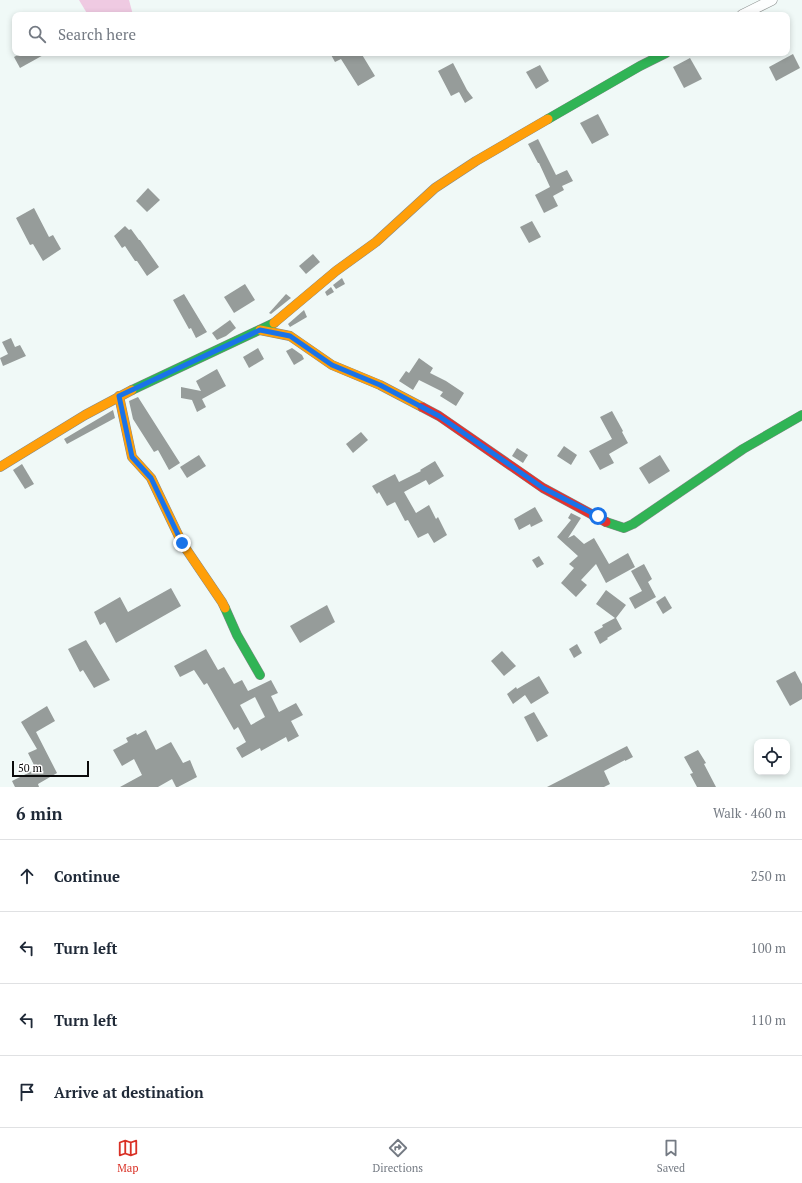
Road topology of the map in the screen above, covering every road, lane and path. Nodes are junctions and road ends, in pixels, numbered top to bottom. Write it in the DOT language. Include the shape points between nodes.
graph roads {
  1 [pos="772,0"];
  2 [pos="748,12"];
  3 [pos="660,56"];
  4 [pos="260,330"];
  5 [pos="119,396"];
  6 [pos="802,415"];
  7 [pos="0,467"];
  8 [pos="260,675"];
  1 -- 2 [label="street"];
  3 -- 4 [label="street" via="571,105 435,188 376,242 336,271 276,322"];
  4 -- 5 [label="street"];
  4 -- 6 [label="street" via="290,336 332,365 380,385 439,416 543,488 608,523 624,528 744,449"];
  5 -- 7 [label="street"];
  5 -- 8 [label="street" via="132,457 151,478 182,543 222,602"];
}
